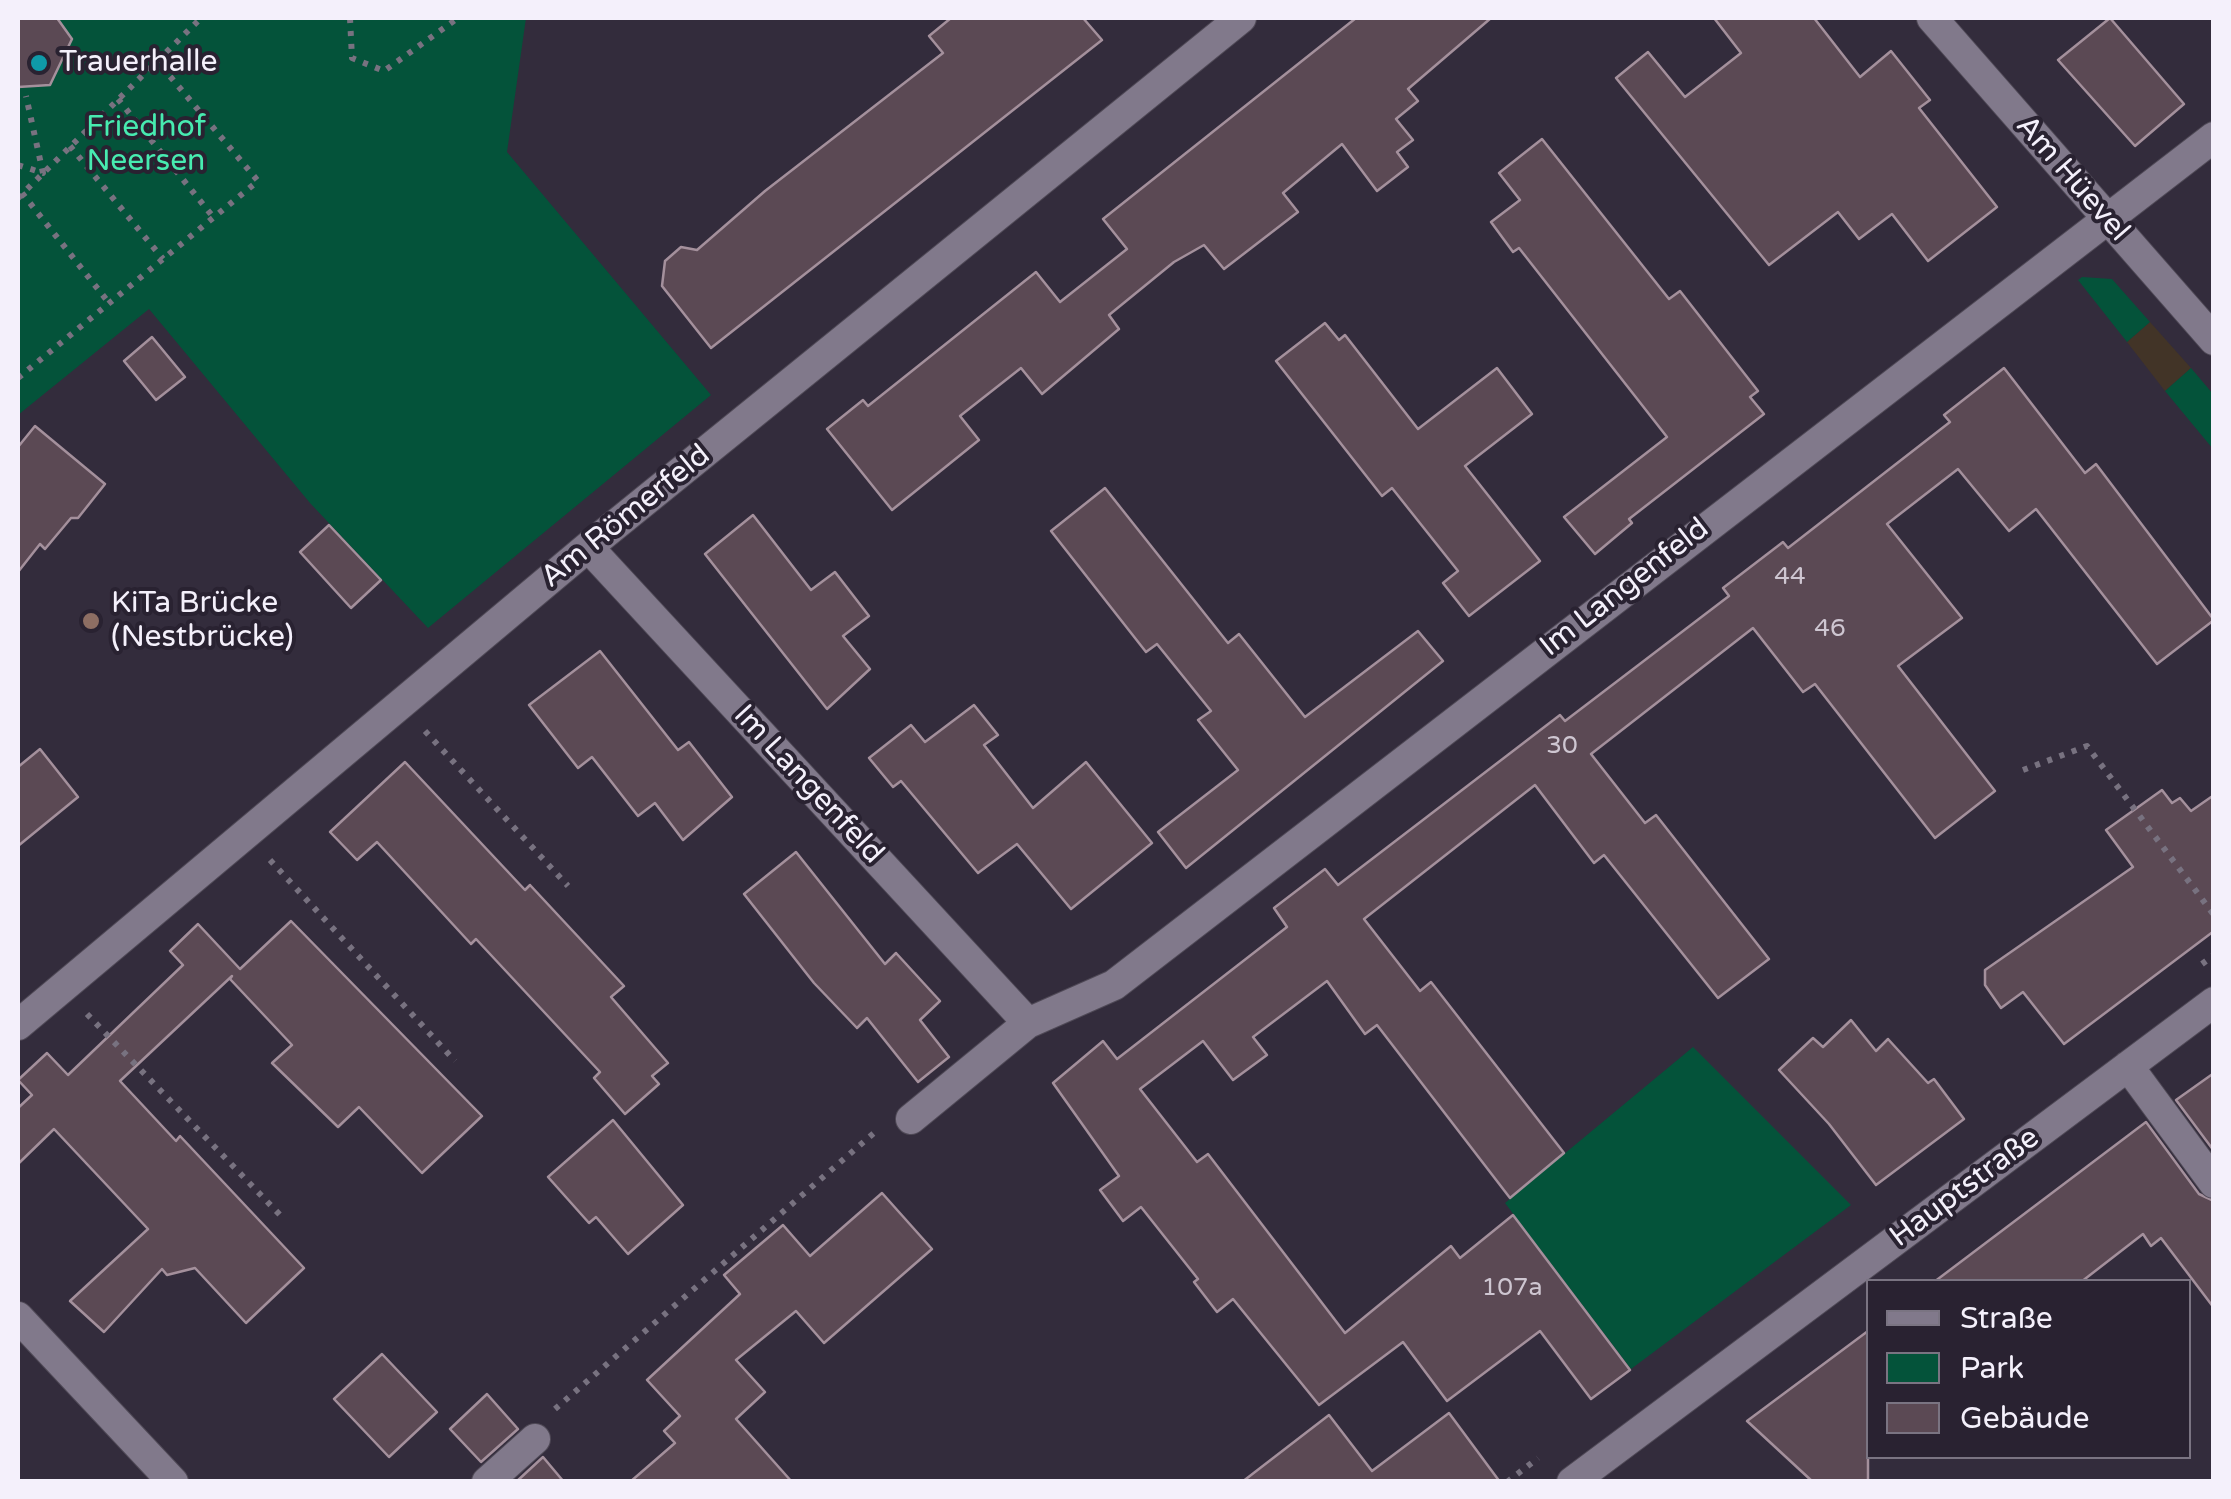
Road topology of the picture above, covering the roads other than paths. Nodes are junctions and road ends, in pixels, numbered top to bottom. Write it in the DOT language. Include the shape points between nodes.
graph roads {
  1 [pos="1242,18"];
  2 [pos="1932,18"];
  3 [pos="2214,137"];
  4 [pos="2105,218"];
  5 [pos="2214,340"];
  6 [pos="588,547"];
  7 [pos="2214,1002"];
  8 [pos="1028,1023"];
  9 [pos="18,1025"];
  10 [pos="2128,1066"];
  11 [pos="911,1119"];
  12 [pos="2214,1182"];
  13 [pos="18,1317"];
  14 [pos="535,1439"];
  15 [pos="173,1482"];
  16 [pos="487,1482"];
  17 [pos="1572,1482"];
  1 -- 6 [label="street, Am Römerfeld"];
  2 -- 4 [label="street, Am Hüevel"];
  3 -- 4 [label="street, Im Langenfeld"];
  4 -- 5 [label="street, Am Hüevel"];
  4 -- 8 [label="street, Im Langenfeld" via="1114,985"];
  6 -- 8 [label="street, Im Langenfeld"];
  6 -- 9 [label="street, Am Römerfeld"];
  7 -- 10 [label="street, Hauptstraße"];
  8 -- 11 [label="street, Im Langenfeld"];
  10 -- 12 [label="street"];
  10 -- 17 [label="street, Hauptstraße"];
  13 -- 15 [label="street"];
  14 -- 16 [label="street"];
}
